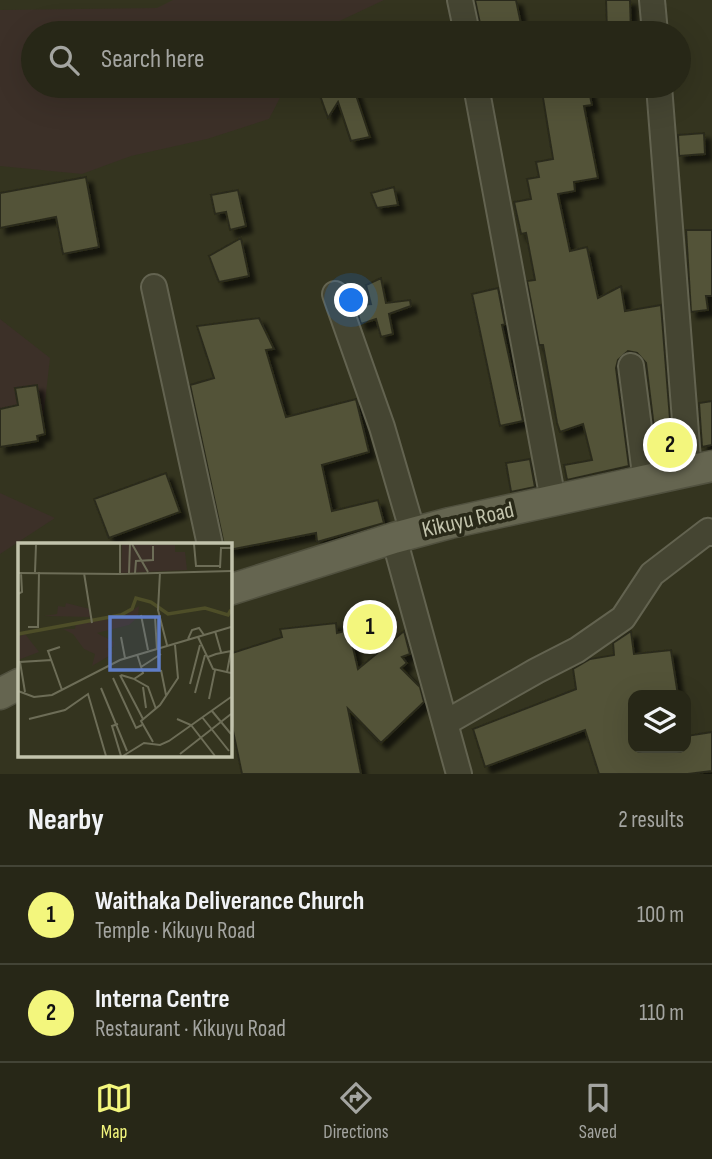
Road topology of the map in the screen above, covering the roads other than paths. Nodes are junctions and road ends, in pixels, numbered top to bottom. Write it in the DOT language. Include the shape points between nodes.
graph roads {
  1 [pos="460,0"];
  2 [pos="652,0"];
  3 [pos="464,21"];
  4 [pos="654,21"];
  5 [pos="478,98"];
  6 [pos="660,98"];
  7 [pos="154,287"];
  8 [pos="335,294"];
  9 [pos="631,366"];
  10 [pos="701,469"];
  11 [pos="646,482"];
  12 [pos="553,500"];
  13 [pos="712,533"];
  14 [pos="403,536"];
  15 [pos="211,543"];
  16 [pos="231,589"];
  17 [pos="18,685"];
  18 [pos="0,694"];
  19 [pos="445,723"];
  20 [pos="459,774"];
  1 -- 3 [label="street"];
  2 -- 4 [label="street"];
  5 -- 12 [label="street"];
  6 -- 10 [label="street"];
  7 -- 15 [label="street"];
  8 -- 14 [label="street" via="382,426"];
  9 -- 11 [label="street"];
  10 -- 11 [label="main road, Kikuyu Road"];
  11 -- 12 [label="main road, Kikuyu Road"];
  12 -- 14 [label="main road, Kikuyu Road"];
  13 -- 19 [label="street" via="708,531 652,574 623,618 577,650"];
  14 -- 16 [label="main road, Kikuyu Road"];
  14 -- 19 [label="street"];
  17 -- 18 [label="main road"];
  19 -- 20 [label="street"];
}
